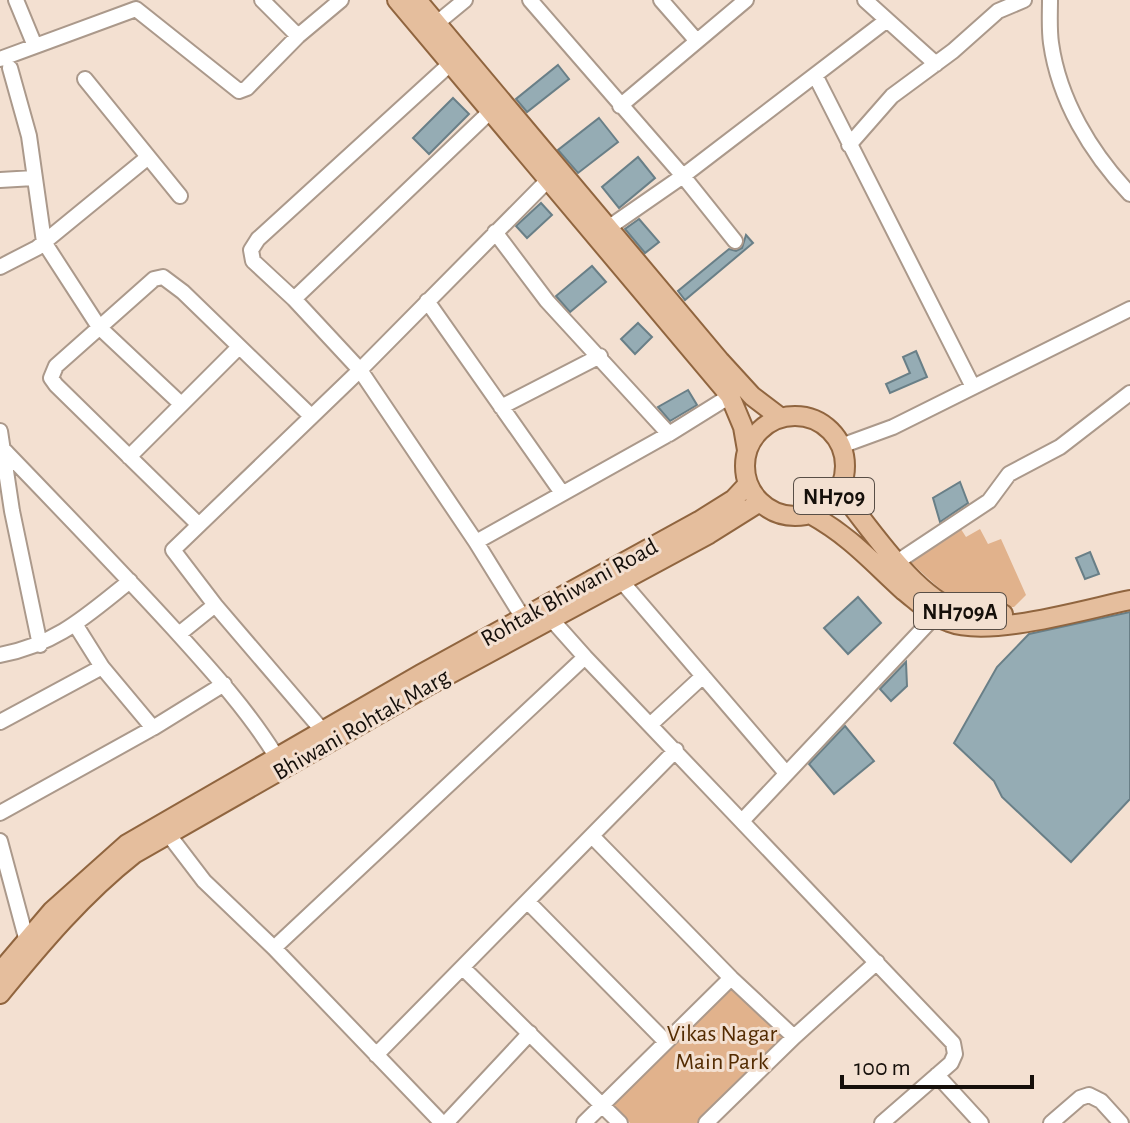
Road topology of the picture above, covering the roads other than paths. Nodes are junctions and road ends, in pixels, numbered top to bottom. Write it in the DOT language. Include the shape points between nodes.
graph roads {
  1 [pos="16,0"];
  2 [pos="262,0"];
  3 [pos="341,0"];
  4 [pos="397,0"];
  5 [pos="417,0"];
  6 [pos="465,0"];
  7 [pos="530,0"];
  8 [pos="661,0"];
  9 [pos="746,0"];
  10 [pos="865,0"];
  11 [pos="1050,0"];
  12 [pos="1019,1"];
  13 [pos="139,4"];
  14 [pos="887,20"];
  15 [pos="437,23"];
  16 [pos="298,36"];
  17 [pos="696,40"];
  18 [pos="35,46"];
  19 [pos="5,64"];
  20 [pos="450,64"];
  21 [pos="936,64"];
  22 [pos="815,75"];
  23 [pos="85,79"];
  24 [pos="496,106"];
  25 [pos="620,106"];
  26 [pos="849,145"];
  27 [pos="147,158"];
  28 [pos="683,176"];
  29 [pos="34,178"];
  30 [pos="0,180"];
  31 [pos="548,180"];
  32 [pos="1130,194"];
  33 [pos="180,196"];
  34 [pos="608,228"];
  35 [pos="495,232"];
  36 [pos="735,241"];
  37 [pos="44,242"];
  38 [pos="0,267"];
  39 [pos="294,299"];
  40 [pos="427,301"];
  41 [pos="1130,309"];
  42 [pos="99,327"];
  43 [pos="239,347"];
  44 [pos="600,356"];
  45 [pos="360,370"];
  46 [pos="973,387"];
  47 [pos="1130,393"];
  48 [pos="730,396"];
  49 [pos="181,404"];
  50 [pos="501,407"];
  51 [pos="311,416"];
  52 [pos="781,418"];
  53 [pos="0,431"];
  54 [pos="669,434"];
  55 [pos="841,446"];
  56 [pos="747,450"];
  57 [pos="5,451"];
  58 [pos="129,457"];
  59 [pos="748,484"];
  60 [pos="839,490"];
  61 [pos="562,493"];
  62 [pos="760,502"];
  63 [pos="810,514"];
  64 [pos="198,524"];
  65 [pos="476,542"];
  66 [pos="897,562"];
  67 [pos="616,574"];
  68 [pos="130,581"];
  69 [pos="1130,589"];
  70 [pos="1130,600"];
  71 [pos="215,605"];
  72 [pos="546,614"];
  73 [pos="935,616"];
  74 [pos="523,618"];
  75 [pos="75,624"];
  76 [pos="179,634"];
  77 [pos="40,645"];
  78 [pos="0,655"];
  79 [pos="585,657"];
  80 [pos="102,667"];
  81 [pos="703,676"];
  82 [pos="224,684"];
  83 [pos="0,722"];
  84 [pos="650,725"];
  85 [pos="153,728"];
  86 [pos="322,730"];
  87 [pos="676,750"];
  88 [pos="276,756"];
  89 [pos="786,773"];
  90 [pos="0,813"];
  91 [pos="742,821"];
  92 [pos="163,829"];
  93 [pos="592,836"];
  94 [pos="0,841"];
  95 [pos="528,902"];
  96 [pos="28,948"];
  97 [pos="274,948"];
  98 [pos="877,962"];
  99 [pos="463,968"];
  100 [pos="0,972"];
  101 [pos="731,978"];
  102 [pos="0,994"];
  103 [pos="530,1033"];
  104 [pos="794,1037"];
  105 [pos="666,1042"];
  106 [pos="376,1055"];
  107 [pos="937,1075"];
  108 [pos="602,1105"];
  109 [pos="885,1122"];
  110 [pos="444,1123"];
  111 [pos="584,1123"];
  112 [pos="620,1123"];
  113 [pos="706,1123"];
  114 [pos="981,1123"];
  115 [pos="1051,1123"];
  116 [pos="1121,1123"];
  1 -- 18 [label="street"];
  2 -- 16 [label="street"];
  3 -- 16 [label="street"];
  4 -- 20 [label="main road"];
  5 -- 15 [label="main road"];
  6 -- 15 [label="street"];
  7 -- 25 [label="street"];
  8 -- 17 [label="street"];
  9 -- 17 [label="street"];
  10 -- 14 [label="street"];
  11 -- 32 [label="street" via="1050,40 1068,102 1097,153"];
  12 -- 21 [label="street" via="998,11"];
  13 -- 16 [label="street" via="236,91 247,88"];
  13 -- 18 [label="street"];
  14 -- 21 [label="street"];
  14 -- 22 [label="street"];
  15 -- 24 [label="main road"];
  17 -- 25 [label="street"];
  18 -- 19 [label="street"];
  19 -- 29 [label="street" via="29,136"];
  20 -- 24 [label="main road"];
  20 -- 39 [label="street" via="252,247 257,266"];
  21 -- 26 [label="street" via="892,96"];
  22 -- 26 [label="street"];
  22 -- 28 [label="street"];
  23 -- 27 [label="street"];
  24 -- 31 [label="main road"];
  24 -- 34 [label="main road"];
  24 -- 39 [label="street"];
  25 -- 28 [label="street"];
  26 -- 46 [label="street"];
  27 -- 33 [label="street"];
  27 -- 37 [label="street"];
  28 -- 34 [label="street"];
  28 -- 36 [label="street"];
  29 -- 30 [label="street"];
  29 -- 37 [label="street"];
  31 -- 35 [label="street"];
  31 -- 48 [label="main road"];
  34 -- 52 [label="main road" via="720,361"];
  35 -- 40 [label="street"];
  35 -- 44 [label="street" via="547,301"];
  37 -- 38 [label="street"];
  37 -- 42 [label="street"];
  39 -- 45 [label="street"];
  40 -- 45 [label="street"];
  40 -- 50 [label="street"];
  41 -- 46 [label="street"];
  42 -- 43 [label="street" via="163,277"];
  42 -- 49 [label="street"];
  42 -- 58 [label="street" via="56,366 51,378"];
  43 -- 49 [label="street"];
  43 -- 51 [label="street"];
  44 -- 50 [label="street"];
  44 -- 54 [label="street"];
  45 -- 51 [label="street"];
  45 -- 65 [label="street"];
  46 -- 55 [label="street"];
  47 -- 66 [label="street" via="1060,447 1009,474 989,501"];
  48 -- 54 [label="street"];
  48 -- 56 [label="main road"];
  49 -- 58 [label="street"];
  50 -- 61 [label="street"];
  51 -- 64 [label="street"];
  52 -- 55 [label="main road, NH709" via="823,424"];
  52 -- 56 [label="main road" via="766,425"];
  53 -- 57 [label="street"];
  54 -- 61 [label="street"];
  55 -- 60 [label="main road, NH709" via="845,461"];
  56 -- 59 [label="main road"];
  57 -- 68 [label="street"];
  57 -- 77 [label="street"];
  58 -- 64 [label="street"];
  59 -- 62 [label="main road, NH709"];
  59 -- 67 [label="main road, Rohtak Bhiwani Road" via="721,508"];
  60 -- 63 [label="main road, NH709"];
  60 -- 66 [label="main road, NH709A"];
  61 -- 65 [label="street"];
  62 -- 63 [label="main road, NH709" via="783,515"];
  62 -- 67 [label="main road, Bhiwani Rohtak Marg" via="709,534"];
  63 -- 73 [label="main road, NH709A" via="855,542"];
  64 -- 71 [label="street" via="172,552"];
  65 -- 74 [label="street"];
  66 -- 69 [label="main road, NH709A" via="940,602 961,612 1008,613"];
  67 -- 72 [label="main road, Bhiwani Rohtak Marg"];
  67 -- 81 [label="street"];
  68 -- 75 [label="street"];
  68 -- 76 [label="street"];
  70 -- 73 [label="main road, NH709A" via="969,628"];
  71 -- 76 [label="street"];
  71 -- 86 [label="street"];
  72 -- 74 [label="main road, Rohtak Bhiwani Road"];
  72 -- 79 [label="street"];
  72 -- 92 [label="main road, Bhiwani Rohtak Marg" via="433,683"];
  73 -- 89 [label="street"];
  74 -- 86 [label="main road, Rohtak Bhiwani Road"];
  75 -- 77 [label="street"];
  75 -- 80 [label="street"];
  76 -- 82 [label="street"];
  77 -- 78 [label="street"];
  79 -- 84 [label="street"];
  79 -- 97 [label="street"];
  80 -- 83 [label="street"];
  80 -- 85 [label="street"];
  81 -- 84 [label="street"];
  81 -- 89 [label="street"];
  82 -- 85 [label="street"];
  82 -- 88 [label="street"];
  84 -- 87 [label="street"];
  85 -- 90 [label="street"];
  86 -- 88 [label="main road, Rohtak Bhiwani Road"];
  87 -- 91 [label="street"];
  87 -- 93 [label="street"];
  88 -- 92 [label="main road, Rohtak Bhiwani Road"];
  89 -- 91 [label="street"];
  91 -- 98 [label="street"];
  92 -- 96 [label="main road, Bhiwani Rohtak Marg"];
  92 -- 97 [label="street" via="204,881"];
  93 -- 95 [label="street"];
  93 -- 101 [label="street"];
  94 -- 96 [label="street"];
  95 -- 99 [label="street"];
  95 -- 105 [label="street"];
  96 -- 100 [label="main road"];
  96 -- 102 [label="main road, Bhiwani Rohtak Marg"];
  97 -- 106 [label="street"];
  98 -- 104 [label="street"];
  98 -- 107 [label="street" via="953,1043 954,1058"];
  99 -- 103 [label="street"];
  99 -- 106 [label="street"];
  101 -- 104 [label="street"];
  101 -- 105 [label="street"];
  103 -- 108 [label="street"];
  103 -- 110 [label="street"];
  104 -- 113 [label="street"];
  105 -- 108 [label="street"];
  106 -- 110 [label="street"];
  107 -- 109 [label="street"];
  107 -- 114 [label="street"];
  108 -- 111 [label="street"];
  108 -- 112 [label="street"];
  115 -- 116 [label="street" via="1089,1095"];
}
